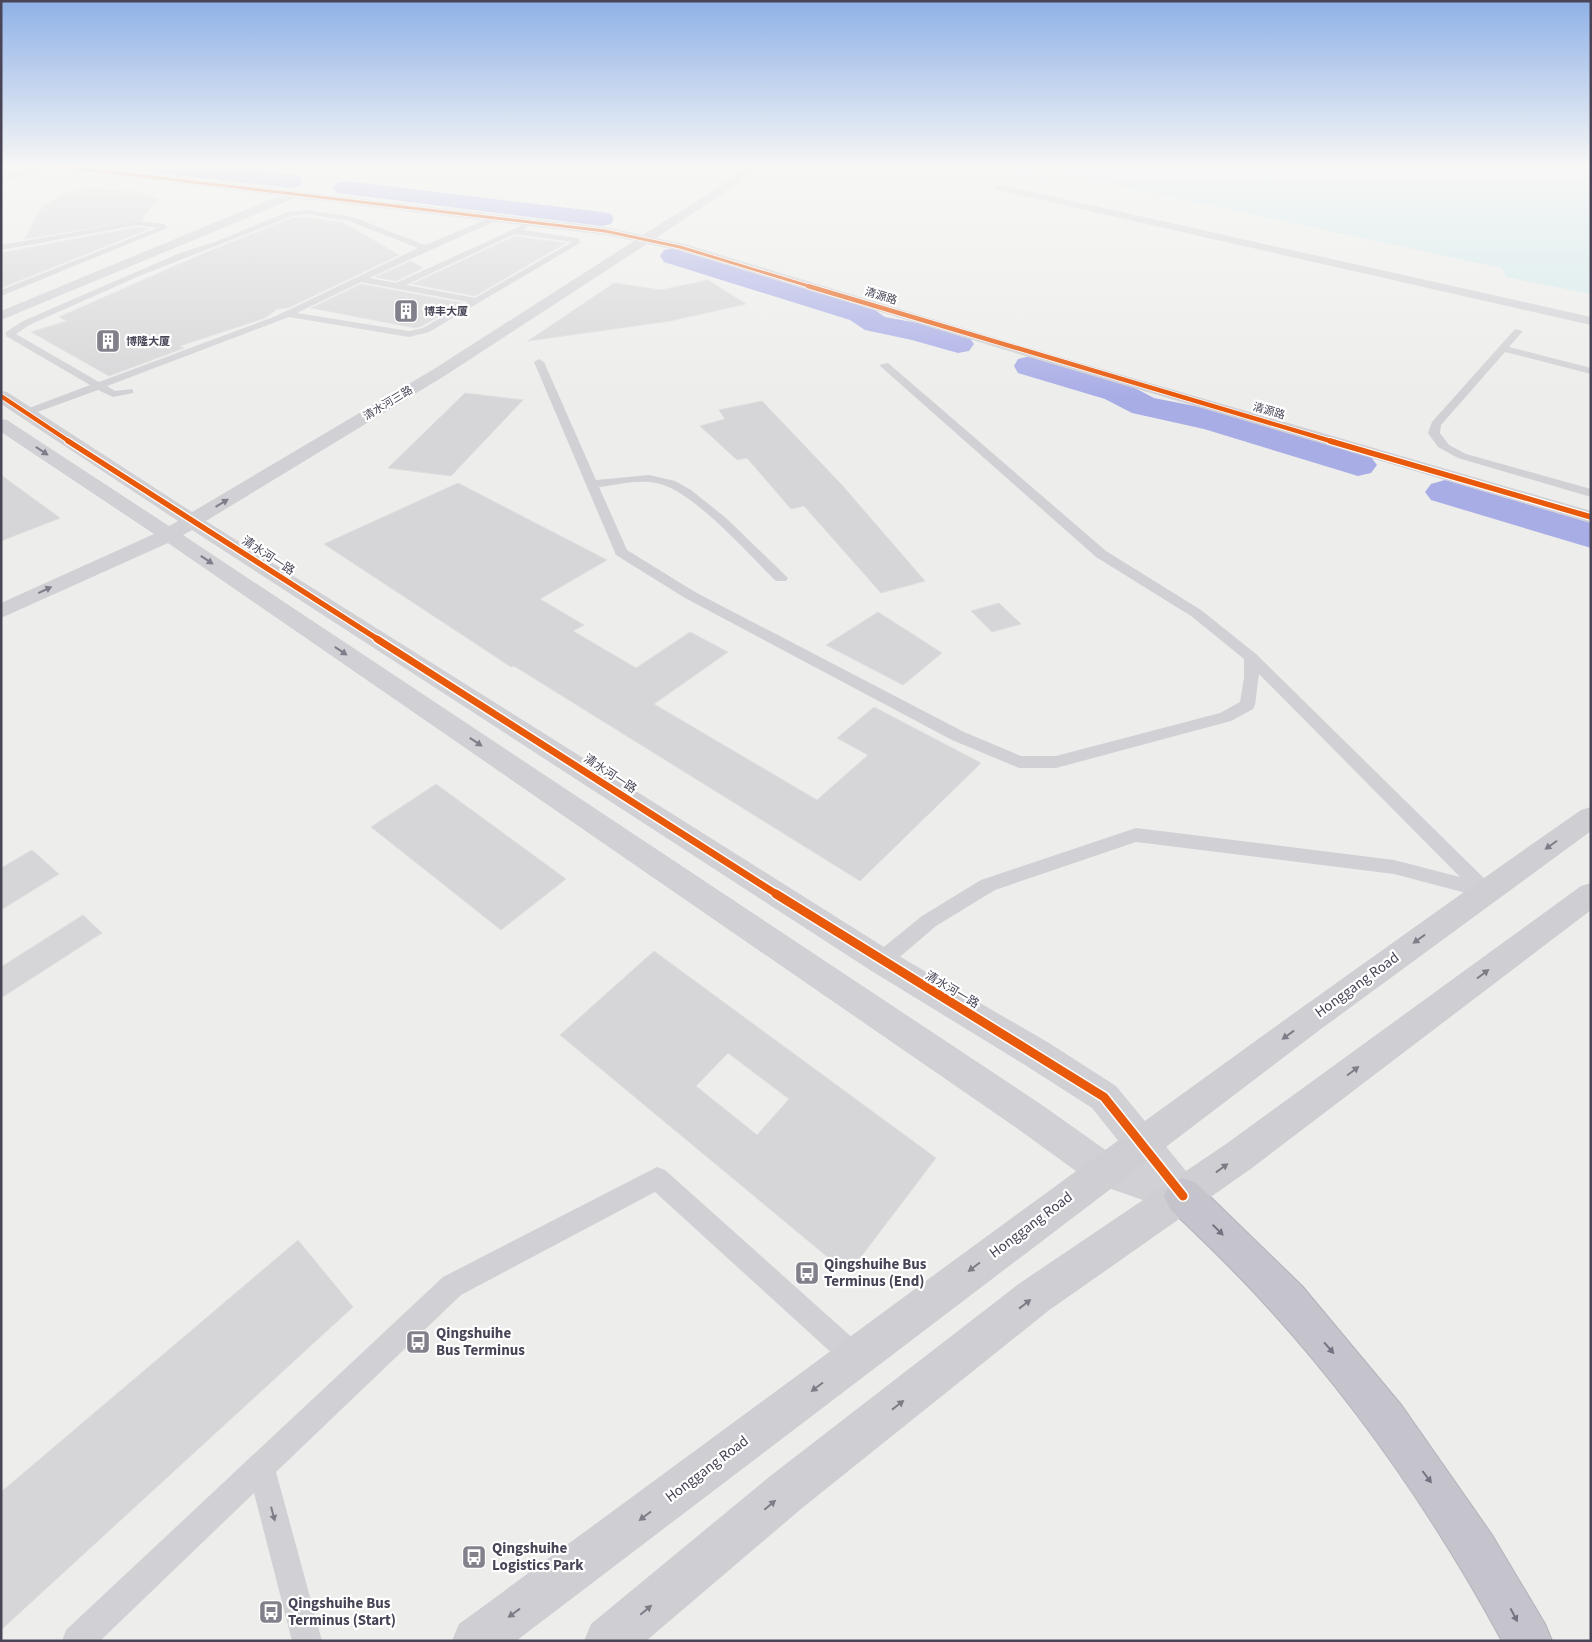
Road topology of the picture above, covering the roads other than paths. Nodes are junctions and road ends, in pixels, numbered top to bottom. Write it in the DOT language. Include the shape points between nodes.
graph roads {
  1 [pos="30,243"];
  2 [pos="127,243"];
  3 [pos="176,243"];
  4 [pos="221,243"];
  5 [pos="411,243"];
  6 [pos="438,243"];
  7 [pos="488,243"];
  8 [pos="576,243"];
  9 [pos="633,243"];
  10 [pos="634,243"];
  11 [pos="663,243"];
  12 [pos="677,243"];
  13 [pos="1243,243"];
  14 [pos="1,248"];
  15 [pos="425,248"];
  16 [pos="73,265"];
  17 [pos="108,271"];
  18 [pos="134,276"];
  19 [pos="359,279"];
  20 [pos="394,286"];
  21 [pos="1,293"];
  22 [pos="476,301"];
  23 [pos="3,315"];
  24 [pos="283,316"];
  25 [pos="1591,321"];
  26 [pos="1518,331"];
  27 [pos="254,339"];
  28 [pos="1503,349"];
  29 [pos="539,362"];
  30 [pos="884,365"];
  31 [pos="1591,371"];
  32 [pos="100,386"];
  33 [pos="129,391"];
  34 [pos="1,396"];
  35 [pos="28,412"];
  36 [pos="1,424"];
  37 [pos="284,447"];
  38 [pos="592,484"];
  39 [pos="1591,493"];
  40 [pos="187,509"];
  41 [pos="1591,511"];
  42 [pos="1591,517"];
  43 [pos="152,530"];
  44 [pos="96,550"];
  45 [pos="781,578"];
  46 [pos="1,595"];
  47 [pos="1,611"];
  48 [pos="1251,657"];
  49 [pos="1591,817"];
  50 [pos="1485,891"];
  51 [pos="1591,894"];
  52 [pos="881,961"];
  53 [pos="1142,1142"];
  54 [pos="1104,1170"];
  55 [pos="1183,1196"];
  56 [pos="856,1358"];
  57 [pos="261,1467"];
  58 [pos="77,1641"];
  59 [pos="306,1641"];
  60 [pos="476,1641"];
  61 [pos="608,1641"];
  62 [pos="1528,1641"];
  1 -- 14 [label="lane"];
  2 -- 16 [label="lane"];
  3 -- 17 [label="street"];
  4 -- 18 [label="lane"];
  5 -- 15 [label="lane"];
  6 -- 15 [label="lane"];
  7 -- 20 [label="lane"];
  8 -- 22 [label="lane"];
  9 -- 37 [label="street, 清水河三路"];
  40 -- 10 [label="street, 清水河三路, one-way" via="440,372"];
  11 -- 42 [label="street, 清源路"];
  12 -- 41 [label="street, 清源路"];
  13 -- 25 [label="street"];
  15 -- 19 [label="lane"];
  16 -- 17 [label="lane"];
  16 -- 21 [label="lane"];
  17 -- 18 [label="lane"];
  17 -- 23 [label="street"];
  18 -- 32 [label="lane" via="26,323 9,334"];
  19 -- 20 [label="lane"];
  19 -- 24 [label="lane"];
  20 -- 22 [label="lane"];
  22 -- 24 [label="lane" via="426,330 409,334"];
  24 -- 27 [label="lane"];
  24 -- 32 [label="lane"];
  26 -- 28 [label="lane"];
  28 -- 31 [label="lane"];
  28 -- 39 [label="lane" via="1436,424 1434,433 1437,441 1462,456"];
  29 -- 38 [label="lane"];
  30 -- 48 [label="lane" via="1101,554 1196,613"];
  32 -- 33 [label="lane" via="113,394"];
  32 -- 35 [label="lane"];
  34 -- 35 [label="street, 清水河一路"];
  35 -- 40 [label="street, 清水河一路"];
  36 -- 43 [label="street, one-way"];
  38 -- 45 [label="lane" via="657,479 676,484"];
  38 -- 48 [label="lane" via="621,552 690,595 958,736 1019,762 1056,762 1225,717 1247,705 1252,678"];
  40 -- 43 [label="street, 清水河三路"];
  40 -- 52 [label="street, 清水河一路"];
  47 -- 43 [label="street, 清水河三路, one-way"];
  43 -- 54 [label="street, one-way" via="1006,1100"];
  44 -- 46 [label="street"];
  48 -- 50 [label="lane"];
  49 -- 50 [label="main road, Honggang Road, one-way"];
  50 -- 52 [label="lane" via="1394,867 1136,834 988,884 929,921"];
  50 -- 53 [label="main road, Honggang Road, one-way"];
  55 -- 51 [label="main road, one-way"];
  52 -- 53 [label="street, 清水河一路" via="1104,1097"];
  53 -- 54 [label="main road, Honggang Road"];
  53 -- 55 [label="street, 清水河一路"];
  54 -- 55 [label="street"];
  54 -- 56 [label="main road, Honggang Road, one-way"];
  61 -- 55 [label="main road, one-way" via="785,1493 1034,1297"];
  55 -- 62 [label="highway, one-way" via="1287,1299 1339,1360 1447,1504 1499,1587"];
  56 -- 57 [label="lane" via="657,1178 452,1286"];
  56 -- 60 [label="main road, Honggang Road, one-way"];
  57 -- 58 [label="lane"];
  57 -- 59 [label="lane, one-way"];
}
